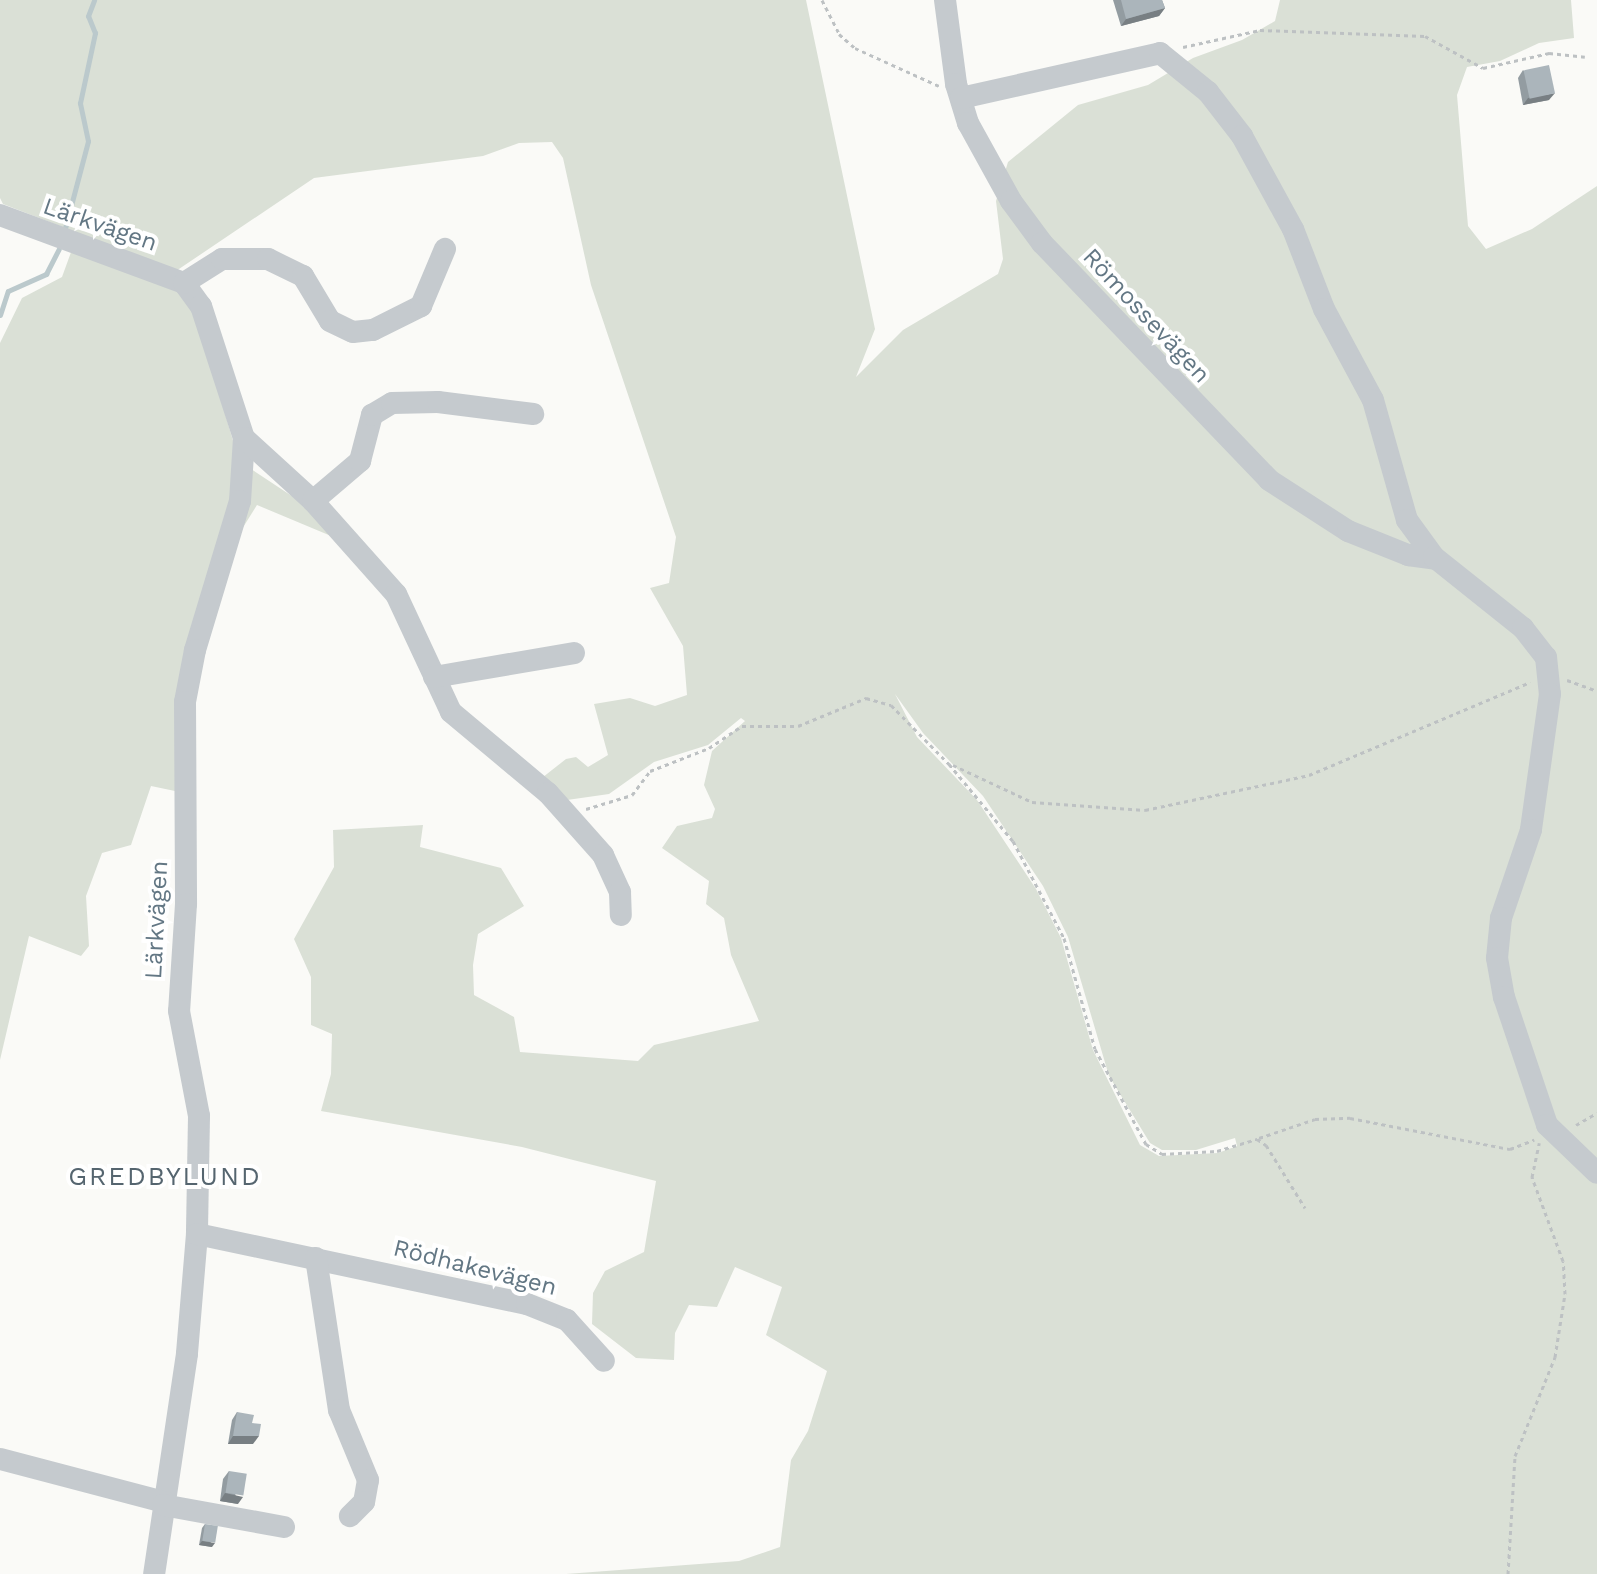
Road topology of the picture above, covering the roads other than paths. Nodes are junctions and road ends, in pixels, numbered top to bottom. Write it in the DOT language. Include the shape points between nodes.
graph roads {
  1 [pos="945,0"];
  2 [pos="960,94"];
  3 [pos="0,215"];
  4 [pos="445,249"];
  5 [pos="184,283"];
  6 [pos="533,414"];
  7 [pos="244,438"];
  8 [pos="313,501"];
  9 [pos="1436,559"];
  10 [pos="574,653"];
  11 [pos="434,677"];
  12 [pos="621,915"];
  13 [pos="1597,1173"];
  14 [pos="197,1234"];
  15 [pos="316,1258"];
  16 [pos="604,1361"];
  17 [pos="0,1459"];
  18 [pos="163,1504"];
  19 [pos="350,1516"];
  20 [pos="284,1527"];
  21 [pos="154,1574"];
  1 -- 2 [label="street, Römossevägen"];
  2 -- 9 [label="street, Römossevägen" via="984,156 1042,243 1227,440 1269,480 1348,531 1408,555"];
  2 -- 9 [label="street" via="1160,53 1208,92 1286,216 1324,309 1373,400 1398,502"];
  3 -- 5 [label="street, Lärkvägen"];
  4 -- 5 [label="street" via="421,306 373,330 353,332 330,321 303,276 268,259 222,259"];
  5 -- 7 [label="street, Lärkvägen" via="201,306"];
  6 -- 8 [label="street" via="438,402 392,403 372,415 360,461"];
  7 -- 8 [label="street"];
  7 -- 14 [label="street, Lärkvägen" via="240,501 195,650 185,702 186,904 179,1011 199,1116"];
  8 -- 11 [label="street" via="396,594"];
  9 -- 13 [label="street" via="1523,628 1546,657 1550,674 1531,830 1497,941 1499,979 1547,1125"];
  10 -- 11 [label="street"];
  11 -- 12 [label="street" via="451,712 468,731 548,793 614,873"];
  14 -- 15 [label="street, Rödhakevägen"];
  14 -- 18 [label="street, Lärkvägen" via="187,1354"];
  15 -- 16 [label="street, Rödhakevägen" via="553,1312"];
  15 -- 19 [label="street" via="339,1410 368,1480 364,1502"];
  17 -- 18 [label="street"];
  18 -- 20 [label="street"];
  18 -- 21 [label="street, Lärkvägen"];
}
